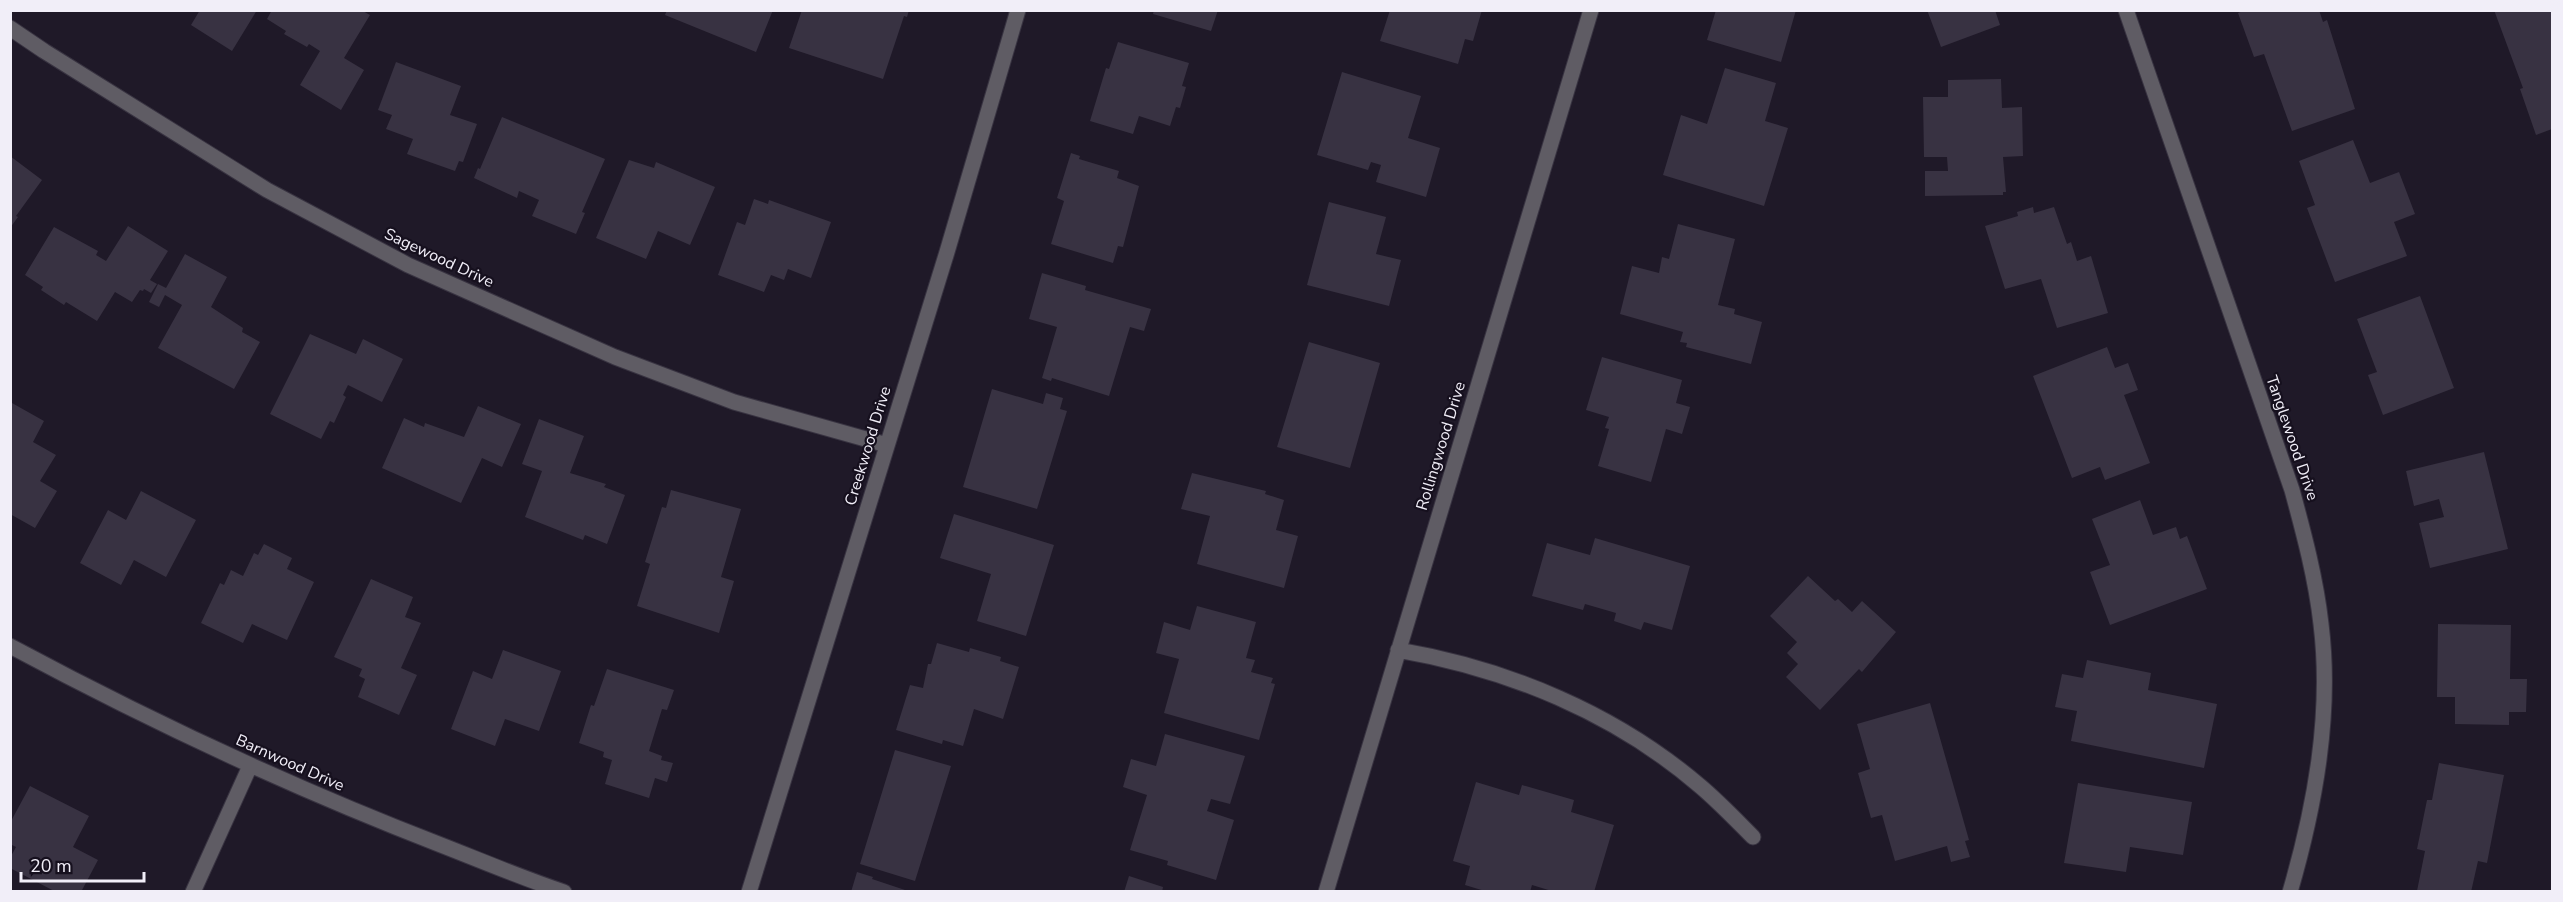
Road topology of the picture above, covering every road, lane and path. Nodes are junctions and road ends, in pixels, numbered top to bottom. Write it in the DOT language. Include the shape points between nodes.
graph roads {
  1 [pos="1018,10"];
  2 [pos="1591,10"];
  3 [pos="2126,10"];
  4 [pos="10,28"];
  5 [pos="887,446"];
  6 [pos="10,646"];
  7 [pos="1398,650"];
  8 [pos="250,766"];
  9 [pos="1754,837"];
  10 [pos="193,891"];
  11 [pos="564,891"];
  12 [pos="750,891"];
  13 [pos="1326,891"];
  14 [pos="2290,891"];
  1 -- 5 [label="street, Creekwood Drive"];
  2 -- 7 [label="street, Rollingwood Drive"];
  3 -- 14 [label="street, Tanglewood Drive" via="2292,490 2309,552 2321,625 2321,753"];
  4 -- 5 [label="street, Sagewood Drive" via="267,190 408,265 615,357 734,402"];
  5 -- 12 [label="street, Creekwood Drive"];
  6 -- 8 [label="street, Barnwood Drive"];
  7 -- 9 [label="street" via="1509,677 1577,705 1632,736 1700,785"];
  7 -- 13 [label="street, Rollingwood Drive"];
  8 -- 10 [label="street"];
  8 -- 11 [label="street, Barnwood Drive" via="357,813"];
}
